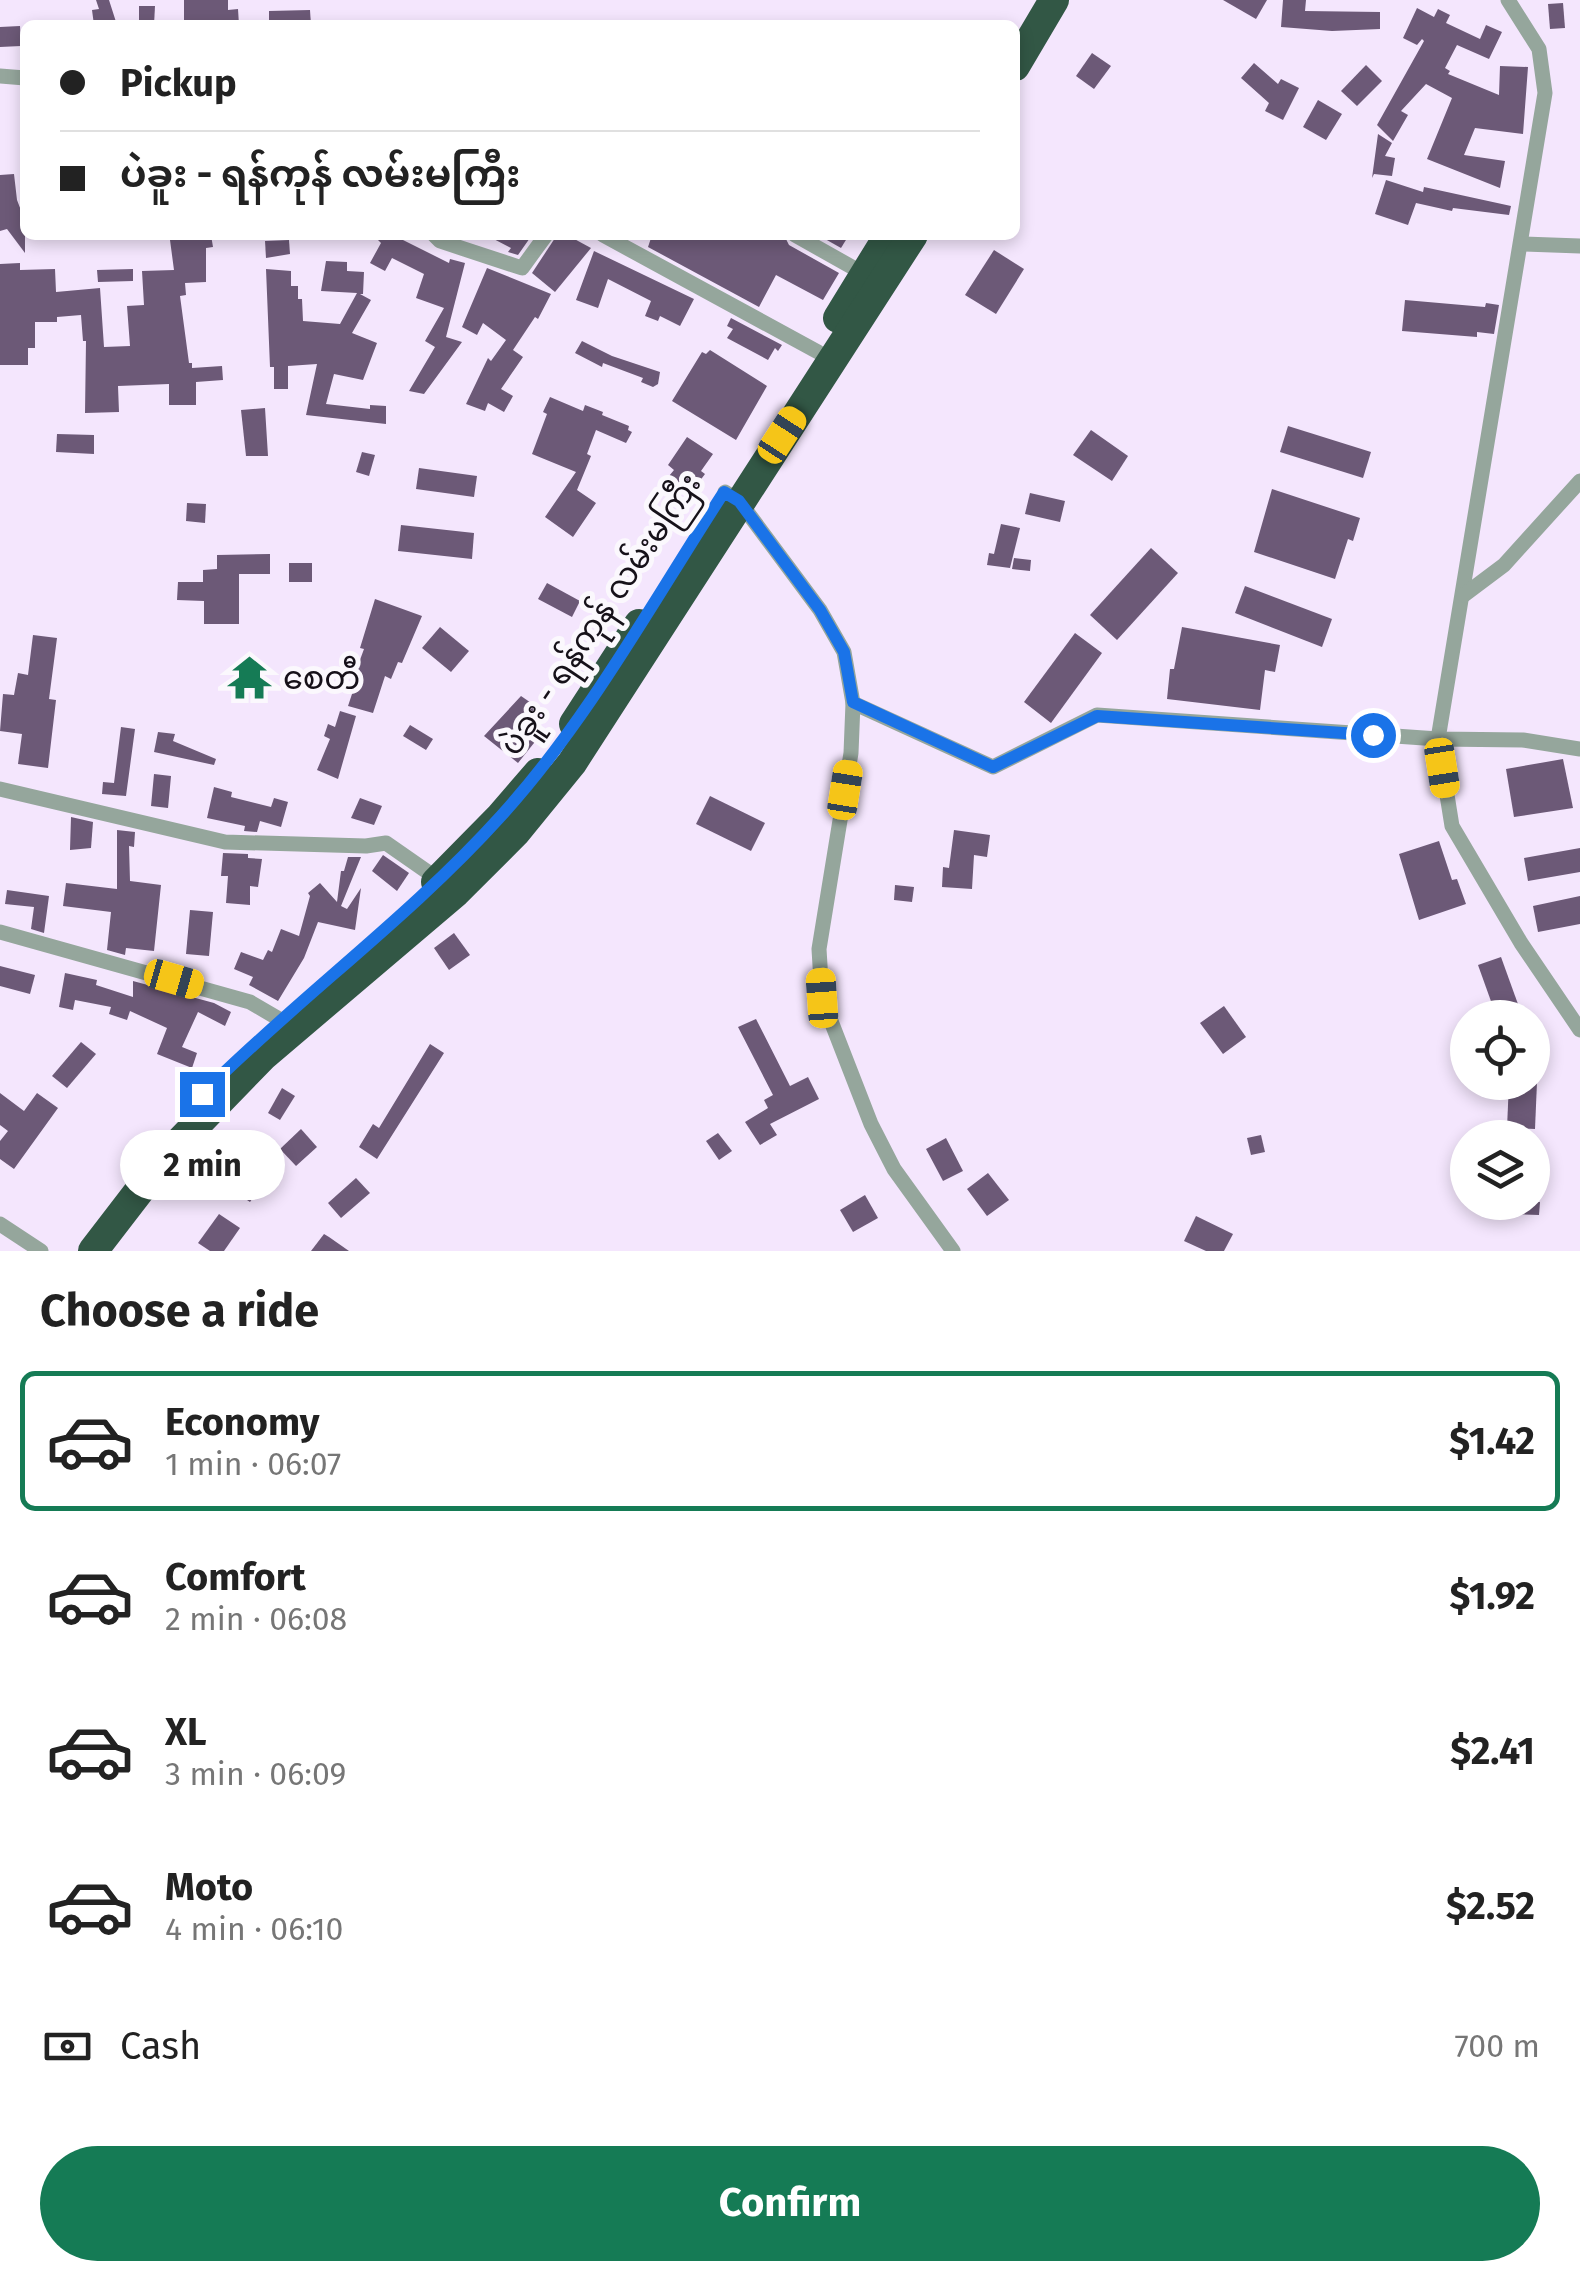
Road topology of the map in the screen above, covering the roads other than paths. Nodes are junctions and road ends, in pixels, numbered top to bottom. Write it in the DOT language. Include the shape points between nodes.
graph roads {
  1 [pos="1041,0"];
  2 [pos="1054,0"];
  3 [pos="1508,0"];
  4 [pos="1020,31"];
  5 [pos="1020,58"];
  6 [pos="440,240"];
  7 [pos="542,240"];
  8 [pos="612,240"];
  9 [pos="805,240"];
  10 [pos="887,240"];
  11 [pos="909,240"];
  12 [pos="1521,244"];
  13 [pos="1580,246"];
  14 [pos="873,280"];
  15 [pos="818,352"];
  16 [pos="1580,481"];
  17 [pos="732,497"];
  18 [pos="1464,594"];
  19 [pos="853,702"];
  20 [pos="1438,738"];
  21 [pos="1578,746"];
  22 [pos="0,789"];
  23 [pos="447,886"];
  24 [pos="0,932"];
  25 [pos="279,1019"];
  26 [pos="1580,1030"];
  27 [pos="3,1232"];
  28 [pos="41,1251"];
  29 [pos="72,1251"];
  30 [pos="94,1251"];
  31 [pos="953,1251"];
  1 -- 4 [label="highway"];
  2 -- 5 [label="highway"];
  3 -- 12 [label="street" via="1539,49 1545,93"];
  6 -- 7 [label="street" via="522,268"];
  8 -- 15 [label="street"];
  9 -- 14 [label="street"];
  10 -- 14 [label="highway, ပဲခူး - ရန်ကုန် လမ်းမကြီး"];
  11 -- 14 [label="highway, ပဲခူး - ရန်ကုန် လမ်းမကြီး"];
  12 -- 13 [label="street"];
  12 -- 18 [label="street"];
  14 -- 15 [label="highway, ပဲခူး - ရန်ကုန် လမ်းမကြီး"];
  14 -- 17 [label="highway, ပဲခူး - ရန်ကုန် လမ်းမကြီး"];
  15 -- 17 [label="highway, ပဲခူး - ရန်ကုန် လမ်းမကြီး"];
  16 -- 18 [label="street" via="1504,565"];
  17 -- 19 [label="street" via="820,610 844,652"];
  17 -- 23 [label="highway, ပဲခူး - ရန်ကုန် လမ်းမကြီး" via="572,764 515,833"];
  18 -- 20 [label="street"];
  19 -- 20 [label="street" via="993,767 1097,716"];
  19 -- 31 [label="street" via="819,950 822,998 894,1169"];
  20 -- 21 [label="street"];
  20 -- 26 [label="street" via="1452,826"];
  22 -- 23 [label="street" via="224,842 386,843"];
  23 -- 25 [label="highway, ပဲခူး - ရန်ကုန် လမ်းမကြီး"];
  23 -- 30 [label="highway, ပဲခူး - ရန်ကုန် လမ်းမကြီး" via="166,1156"];
  24 -- 25 [label="street" via="250,1002"];
  25 -- 29 [label="highway, ပဲခူး - ရန်ကုန် လမ်းမကြီး" via="153,1145"];
  27 -- 28 [label="street"];
}
